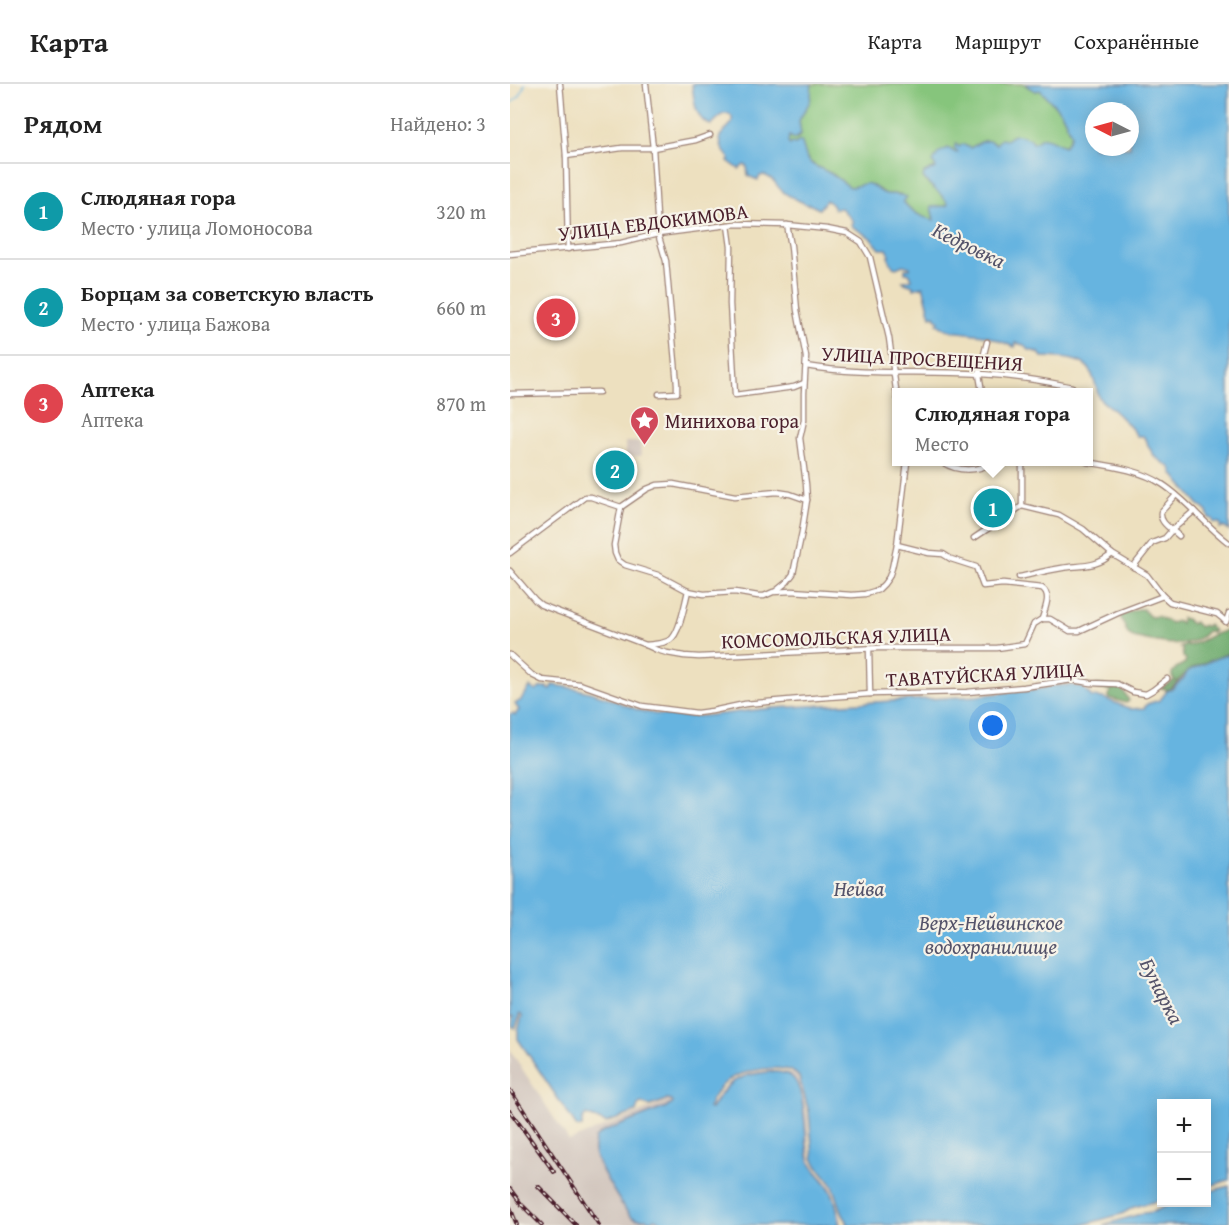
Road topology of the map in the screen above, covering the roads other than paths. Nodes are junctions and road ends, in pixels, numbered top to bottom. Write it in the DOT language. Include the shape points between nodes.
graph roads {
  1 [pos="561,84"];
  2 [pos="646,84"];
  3 [pos="710,135"];
  4 [pos="653,148"];
  5 [pos="566,156"];
  6 [pos="728,225"];
  7 [pos="787,225"];
  8 [pos="658,234"];
  9 [pos="568,249"];
  10 [pos="510,254"];
  11 [pos="987,342"];
  12 [pos="806,366"];
  13 [pos="894,373"];
  14 [pos="979,374"];
  15 [pos="804,384"];
  16 [pos="1072,387"];
  17 [pos="896,388"];
  18 [pos="981,388"];
  19 [pos="599,392"];
  20 [pos="510,394"];
  21 [pos="659,394"];
  22 [pos="1093,463"];
  23 [pos="907,466"];
  24 [pos="949,466"];
  25 [pos="986,466"];
  26 [pos="1022,466"];
  27 [pos="1176,495"];
  28 [pos="807,500"];
  29 [pos="1022,506"];
  30 [pos="621,507"];
  31 [pos="1194,511"];
  32 [pos="1172,530"];
  33 [pos="1179,536"];
  34 [pos="974,538"];
  35 [pos="1229,543"];
  36 [pos="897,545"];
  37 [pos="510,553"];
  38 [pos="1112,554"];
  39 [pos="1133,567"];
  40 [pos="510,571"];
  41 [pos="1019,576"];
  42 [pos="688,591"];
  43 [pos="773,592"];
  44 [pos="1163,596"];
  45 [pos="1229,613"];
  46 [pos="1042,619"];
  47 [pos="646,645"];
  48 [pos="869,649"];
  49 [pos="510,654"];
  50 [pos="1167,679"];
  51 [pos="870,694"];
  1 -- 5 [label="street"];
  2 -- 4 [label="street"];
  3 -- 4 [label="street"];
  4 -- 5 [label="street"];
  4 -- 8 [label="street"];
  5 -- 9 [label="street"];
  6 -- 7 [label="street, УЛИЦА ЕВДОКИМОВА"];
  6 -- 8 [label="street, УЛИЦА ЕВДОКИМОВА"];
  6 -- 15 [label="street, УЛИЦА ПРОСВЕЩЕНИЯ" via="735,395"];
  7 -- 12 [label="street"];
  7 -- 13 [label="street, УЛИЦА ЕВДОКИМОВА" via="846,233 866,248 886,321"];
  8 -- 9 [label="street, УЛИЦА ЕВДОКИМОВА"];
  8 -- 21 [label="street" via="666,261 677,376 677,393"];
  9 -- 10 [label="street, УЛИЦА ЕВДОКИМОВА"];
  11 -- 14 [label="street"];
  12 -- 13 [label="street, УЛИЦА ПРОСВЕЩЕНИЯ"];
  12 -- 15 [label="street"];
  13 -- 14 [label="street, УЛИЦА ПРОСВЕЩЕНИЯ"];
  13 -- 17 [label="street"];
  14 -- 16 [label="street, УЛИЦА ПРОСВЕЩЕНИЯ"];
  14 -- 18 [label="street"];
  15 -- 28 [label="street" via="800,438"];
  19 -- 20 [label="street"];
  22 -- 27 [label="street" via="1149,477"];
  23 -- 36 [label="street"];
  24 -- 25 [label="street" via="964,470"];
  26 -- 29 [label="street"];
  27 -- 31 [label="street"];
  27 -- 32 [label="street" via="1160,515"];
  28 -- 30 [label="street" via="777,492 735,496 668,484 647,489"];
  28 -- 43 [label="street" via="793,574"];
  29 -- 34 [label="street"];
  29 -- 38 [label="street" via="1074,523"];
  30 -- 37 [label="street" via="583,498"];
  30 -- 42 [label="street" via="614,545 618,560"];
  31 -- 32 [label="street"];
  31 -- 35 [label="street"];
  32 -- 33 [label="street"];
  32 -- 39 [label="street" via="1152,543"];
  36 -- 43 [label="street" via="889,577 878,590 852,595"];
  36 -- 46 [label="street" via="943,554 976,567 983,586 1044,589 1047,597"];
  38 -- 39 [label="street"];
  38 -- 41 [label="street" via="1090,566"];
  39 -- 44 [label="street" via="1147,575"];
  40 -- 47 [label="street, КОМСОМОЛЬСКАЯ УЛИЦА" via="542,605"];
  42 -- 43 [label="street" via="758,596"];
  42 -- 47 [label="street" via="676,634 670,640"];
  44 -- 45 [label="street" via="1173,603 1217,614 1226,622"];
  44 -- 46 [label="street" via="1079,632"];
  46 -- 48 [label="street, КОМСОМОЛЬСКАЯ УЛИЦА" via="1034,624 1021,645"];
  47 -- 48 [label="street, КОМСОМОЛЬСКАЯ УЛИЦА" via="672,654 699,657"];
  48 -- 51 [label="street"];
  49 -- 51 [label="street" via="542,680 580,684 636,705 689,712"];
  50 -- 51 [label="street, ТАВАТУЙСКАЯ УЛИЦА" via="1143,694 1117,684 1072,680 967,692"];
}
